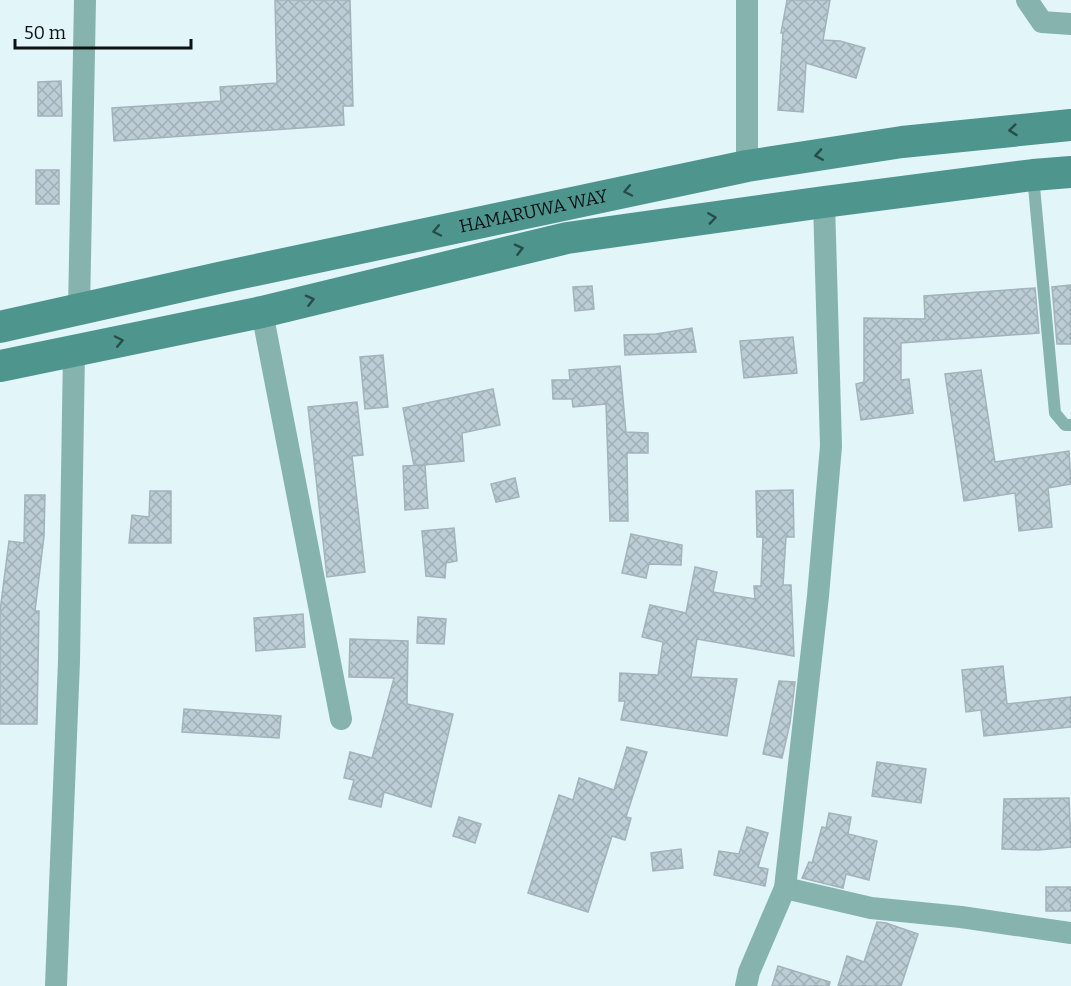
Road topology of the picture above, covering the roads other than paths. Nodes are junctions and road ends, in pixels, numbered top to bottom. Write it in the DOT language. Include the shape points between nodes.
graph roads {
  1 [pos="85,0"];
  2 [pos="747,0"];
  3 [pos="1027,0"];
  4 [pos="1071,24"];
  5 [pos="1071,125"];
  6 [pos="747,166"];
  7 [pos="1071,172"];
  8 [pos="1033,175"];
  9 [pos="824,202"];
  10 [pos="79,310"];
  11 [pos="262,312"];
  12 [pos="0,327"];
  13 [pos="74,351"];
  14 [pos="0,366"];
  15 [pos="1071,425"];
  16 [pos="341,719"];
  17 [pos="785,888"];
  18 [pos="1071,933"];
  19 [pos="56,986"];
  20 [pos="746,986"];
  1 -- 10 [label="street"];
  2 -- 6 [label="street"];
  3 -- 4 [label="street" via="1041,22"];
  5 -- 6 [label="main road, HAMARUWA WAY, one-way" via="902,142"];
  6 -- 10 [label="main road, HAMARUWA WAY, one-way"];
  7 -- 8 [label="main road"];
  8 -- 9 [label="main road"];
  8 -- 15 [label="lane" via="1055,413 1065,425"];
  11 -- 9 [label="main road, one-way" via="567,238"];
  9 -- 17 [label="street" via="831,446"];
  10 -- 12 [label="main road, HAMARUWA WAY"];
  13 -- 11 [label="main road, one-way"];
  11 -- 16 [label="street"];
  13 -- 14 [label="main road"];
  13 -- 19 [label="street" via="69,661"];
  17 -- 18 [label="street" via="871,908"];
  17 -- 20 [label="street"];
}
